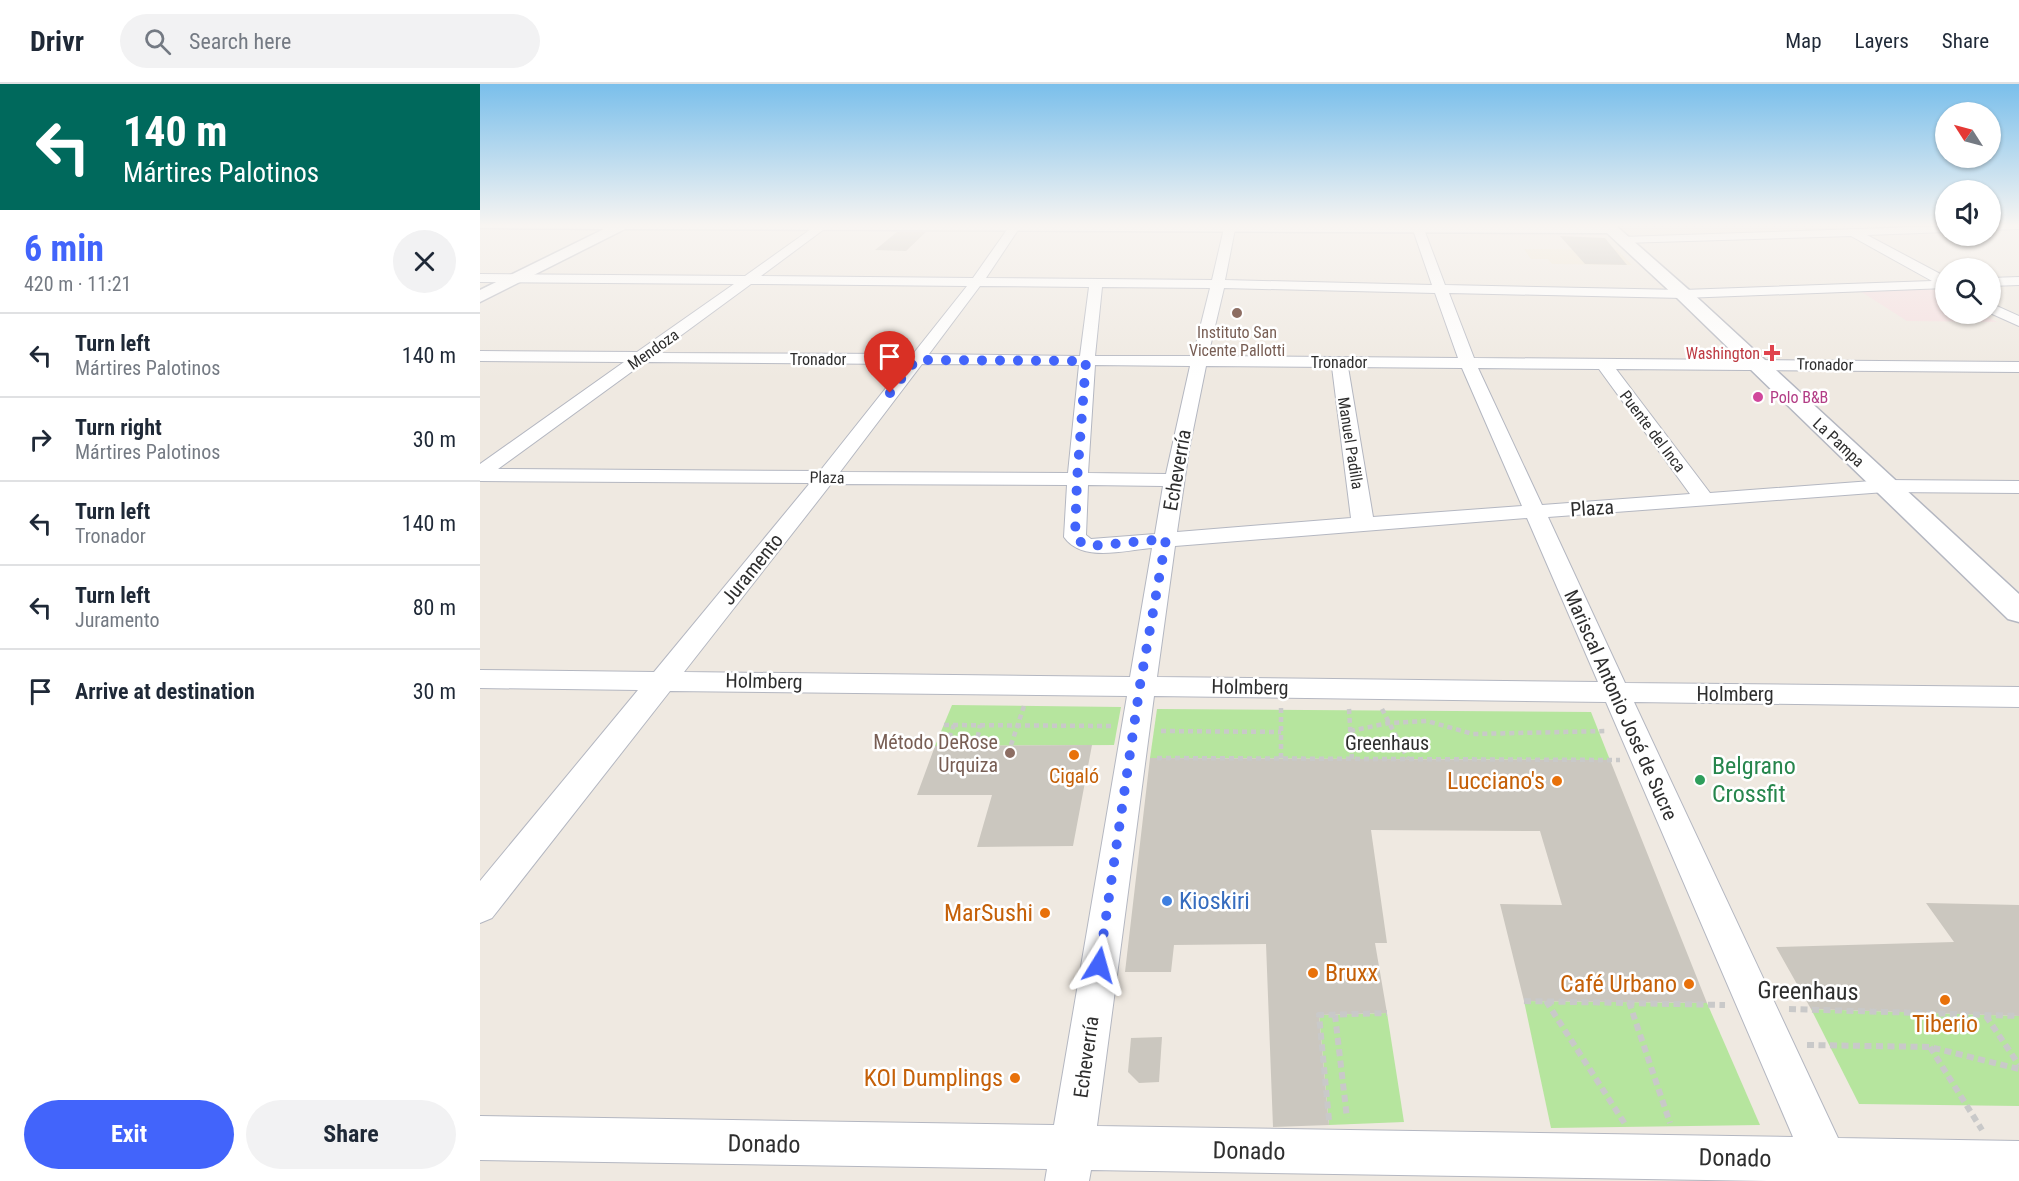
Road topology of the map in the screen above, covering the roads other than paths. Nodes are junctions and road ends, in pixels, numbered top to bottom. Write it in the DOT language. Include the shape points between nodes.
graph roads {
  1 [pos="523,275"];
  2 [pos="757,275"];
  3 [pos="981,275"];
  4 [pos="1221,275"];
  5 [pos="1435,275"];
  6 [pos="1662,275"];
  7 [pos="480,278"];
  8 [pos="517,278"];
  9 [pos="749,281"];
  10 [pos="2019,281"];
  11 [pos="2001,282"];
  12 [pos="976,283"];
  13 [pos="1096,284"];
  14 [pos="1219,284"];
  15 [pos="1935,284"];
  16 [pos="1440,289"];
  17 [pos="1683,294"];
  18 [pos="480,297"];
  19 [pos="2001,313"];
  20 [pos="2019,322"];
  21 [pos="480,356"];
  22 [pos="638,359"];
  23 [pos="916,360"];
  24 [pos="1086,361"];
  25 [pos="1199,361"];
  26 [pos="1339,362"];
  27 [pos="1468,363"];
  28 [pos="1603,363"];
  29 [pos="1757,363"];
  30 [pos="2019,367"];
  31 [pos="480,474"];
  32 [pos="826,477"];
  33 [pos="1077,480"];
  34 [pos="1174,480"];
  35 [pos="1885,486"];
  36 [pos="2019,487"];
  37 [pos="1704,499"];
  38 [pos="1535,512"];
  39 [pos="1363,524"];
  40 [pos="1166,539"];
  41 [pos="2019,612"];
  42 [pos="480,679"];
  43 [pos="663,680"];
  44 [pos="1140,685"];
  45 [pos="1615,693"];
  46 [pos="2019,697"];
  47 [pos="480,907"];
  48 [pos="480,1138"];
  49 [pos="2011,1163"];
  50 [pos="1070,1165"];
  51 [pos="1830,1170"];
  1 -- 8 [label="street"];
  2 -- 9 [label="street, Mendoza"];
  3 -- 12 [label="street, Juramento"];
  4 -- 14 [label="street, Echeverría"];
  5 -- 16 [label="street, Mariscal Antonio José de Sucre"];
  6 -- 17 [label="street, La Pampa"];
  7 -- 8 [label="street"];
  8 -- 9 [label="street"];
  8 -- 18 [label="street"];
  9 -- 12 [label="street"];
  9 -- 22 [label="street, Mendoza"];
  10 -- 11 [label="street"];
  12 -- 13 [label="street"];
  12 -- 23 [label="street, Juramento"];
  13 -- 14 [label="street"];
  13 -- 24 [label="street"];
  14 -- 16 [label="street"];
  14 -- 25 [label="street, Echeverría"];
  15 -- 17 [label="street"];
  16 -- 17 [label="street"];
  16 -- 27 [label="street, Mariscal Antonio José de Sucre"];
  17 -- 29 [label="street, La Pampa"];
  19 -- 20 [label="street"];
  21 -- 22 [label="street, Tronador"];
  22 -- 23 [label="street, Tronador"];
  22 -- 31 [label="street, Mendoza"];
  23 -- 24 [label="street, Tronador"];
  23 -- 32 [label="street, Juramento"];
  24 -- 25 [label="street, Tronador"];
  24 -- 33 [label="street"];
  25 -- 26 [label="street, Tronador"];
  25 -- 34 [label="street, Echeverría"];
  26 -- 27 [label="street, Tronador"];
  26 -- 39 [label="street, Manuel Padilla"];
  27 -- 28 [label="street, Tronador"];
  27 -- 38 [label="street, Mariscal Antonio José de Sucre"];
  28 -- 29 [label="street, Tronador"];
  28 -- 37 [label="street, Puente del Inca"];
  29 -- 30 [label="street, Tronador"];
  29 -- 35 [label="street, La Pampa"];
  31 -- 32 [label="street, Plaza"];
  32 -- 33 [label="street, Plaza"];
  32 -- 43 [label="street, Juramento"];
  33 -- 34 [label="street, Plaza"];
  33 -- 40 [label="street, Plaza" via="1075,537 1083,544"];
  34 -- 40 [label="street, Echeverría"];
  35 -- 36 [label="street, Plaza"];
  35 -- 37 [label="street, Plaza"];
  35 -- 41 [label="street, La Pampa"];
  37 -- 38 [label="street, Plaza"];
  38 -- 39 [label="street, Plaza"];
  38 -- 45 [label="street, Mariscal Antonio José de Sucre"];
  39 -- 40 [label="street, Plaza"];
  40 -- 44 [label="street, Echeverría"];
  42 -- 43 [label="street, Holmberg"];
  43 -- 44 [label="street, Holmberg"];
  43 -- 47 [label="street, Juramento"];
  44 -- 45 [label="street, Holmberg"];
  44 -- 50 [label="street, Echeverría"];
  45 -- 46 [label="street, Holmberg"];
  45 -- 51 [label="street, Mariscal Antonio José de Sucre"];
  48 -- 50 [label="street, Donado"];
  49 -- 51 [label="street, Donado"];
  50 -- 51 [label="street, Donado" via="1342,1152 1664,1157"];
}
